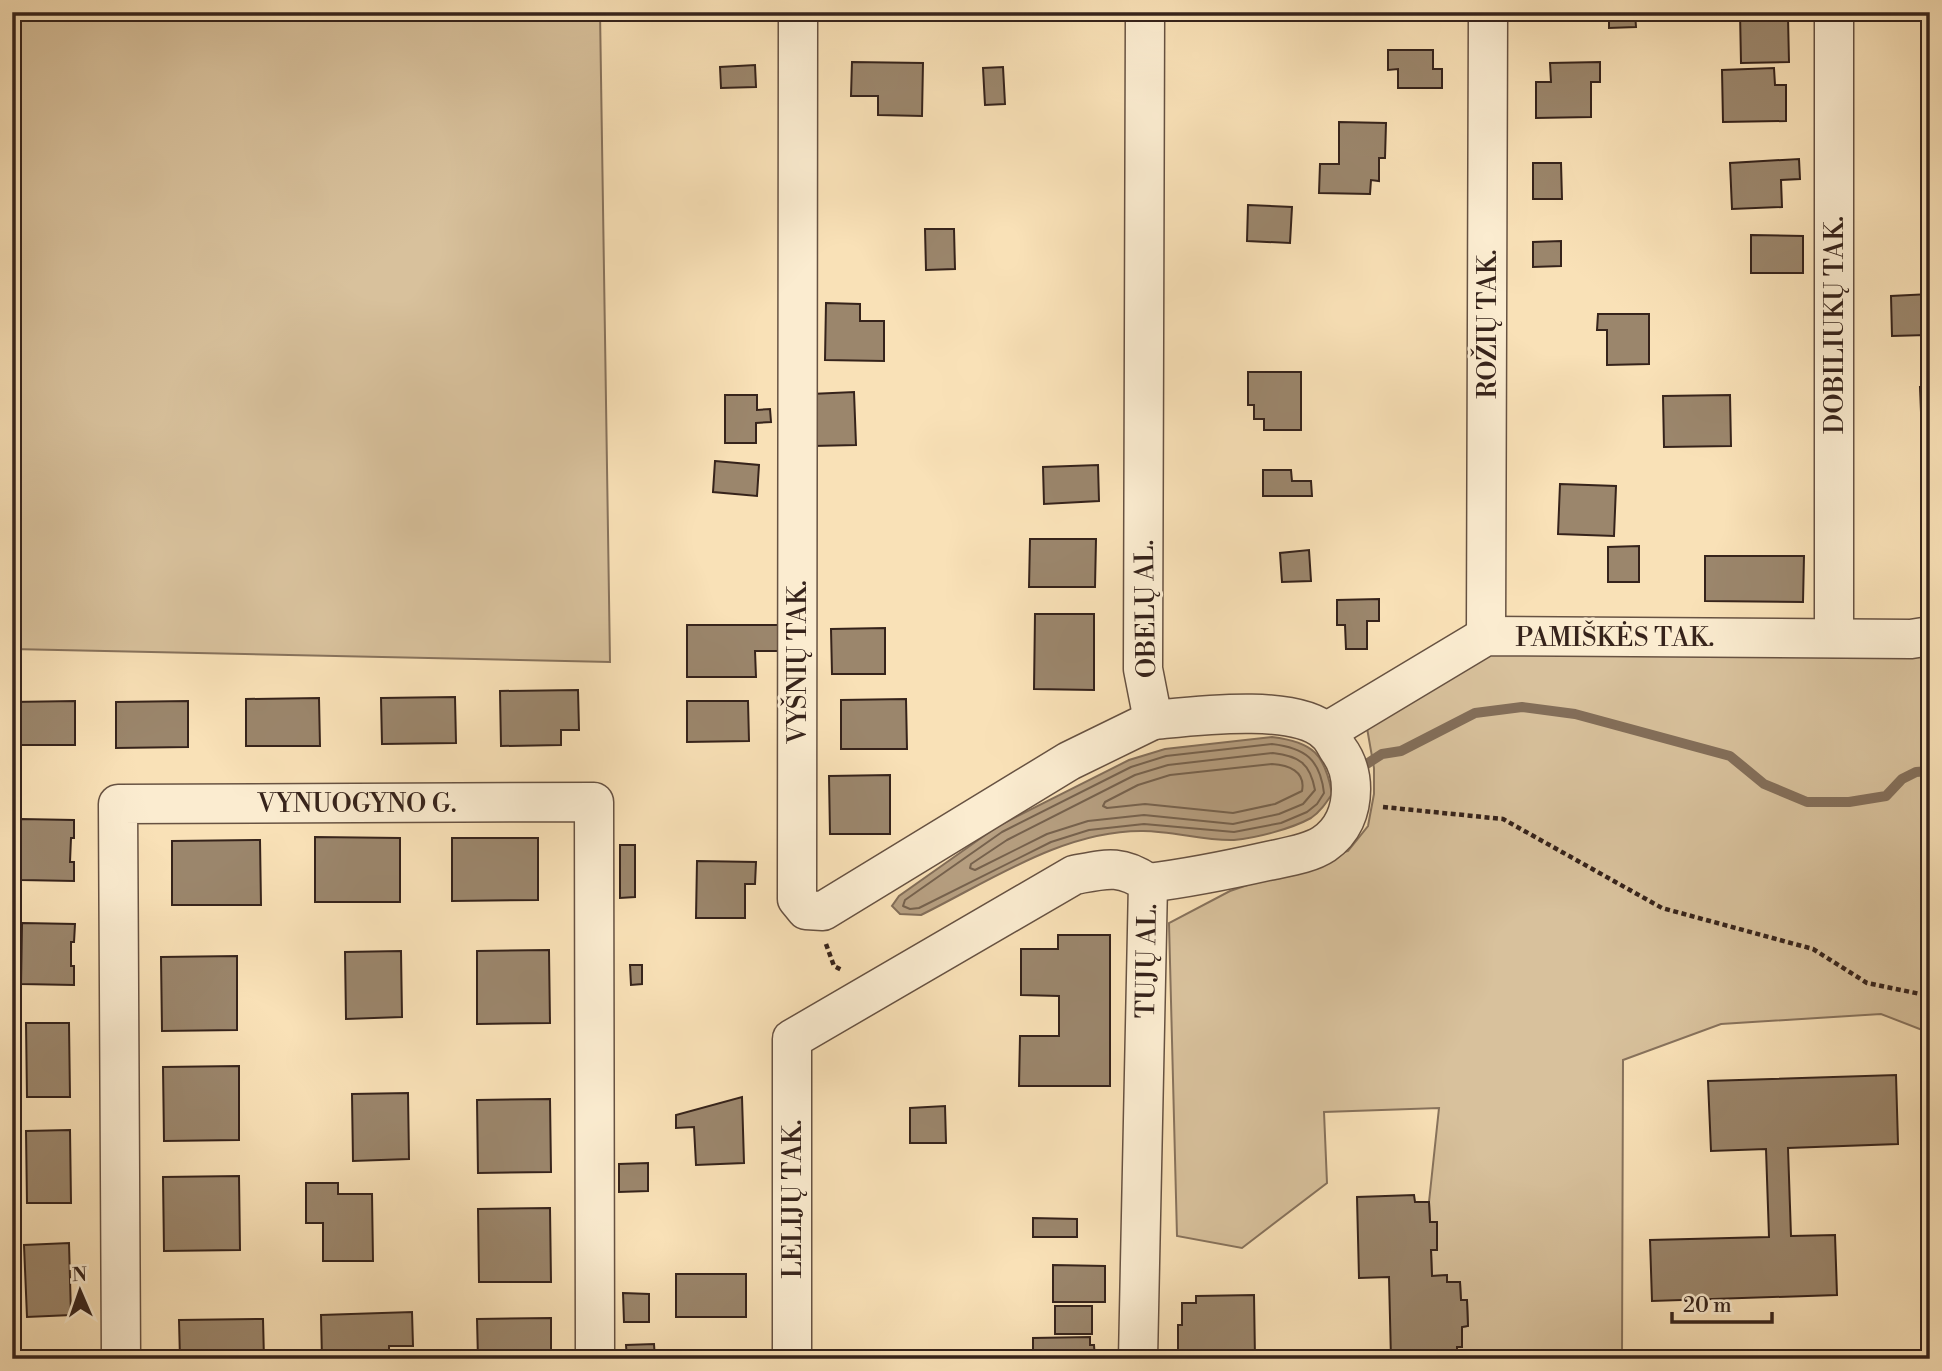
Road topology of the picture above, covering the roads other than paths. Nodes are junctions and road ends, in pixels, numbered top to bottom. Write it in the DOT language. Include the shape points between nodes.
graph roads {
  1 [pos="798,12"];
  2 [pos="1145,12"];
  3 [pos="1488,12"];
  4 [pos="1834,12"];
  5 [pos="1486,636"];
  6 [pos="1930,636"];
  7 [pos="1834,638"];
  8 [pos="1153,720"];
  9 [pos="1326,732"];
  10 [pos="1147,883"];
  11 [pos="792,1039"];
  12 [pos="121,1359"];
  13 [pos="595,1359"];
  14 [pos="792,1359"];
  15 [pos="1138,1359"];
  1 -- 8 [label="street, VYŠNIŲ TAK." via="797,899 806,910 823,911 1069,761"];
  2 -- 8 [label="street, OBELŲ AL." via="1143,669"];
  3 -- 5 [label="street, ROŽIŲ TAK."];
  4 -- 7 [label="street, DOBILIUKŲ TAK."];
  5 -- 7 [label="street, PAMIŠKĖS TAK."];
  5 -- 9 [label="street, PAMIŠKĖS TAK."];
  6 -- 7 [label="street, PAMIŠKĖS TAK."];
  8 -- 9 [label="street" via="1275,714"];
  9 -- 10 [label="street" via="1344,758 1351,779 1351,803 1339,831 1322,845 1290,856"];
  10 -- 11 [label="street, TUJŲ AL." via="1131,871 1114,868 1074,875"];
  10 -- 15 [label="street, TUJŲ AL."];
  11 -- 14 [label="street, LELIJŲ TAK."];
  12 -- 13 [label="street, VYNUOGYNO G." via="118,804 580,802 594,802"];
}
